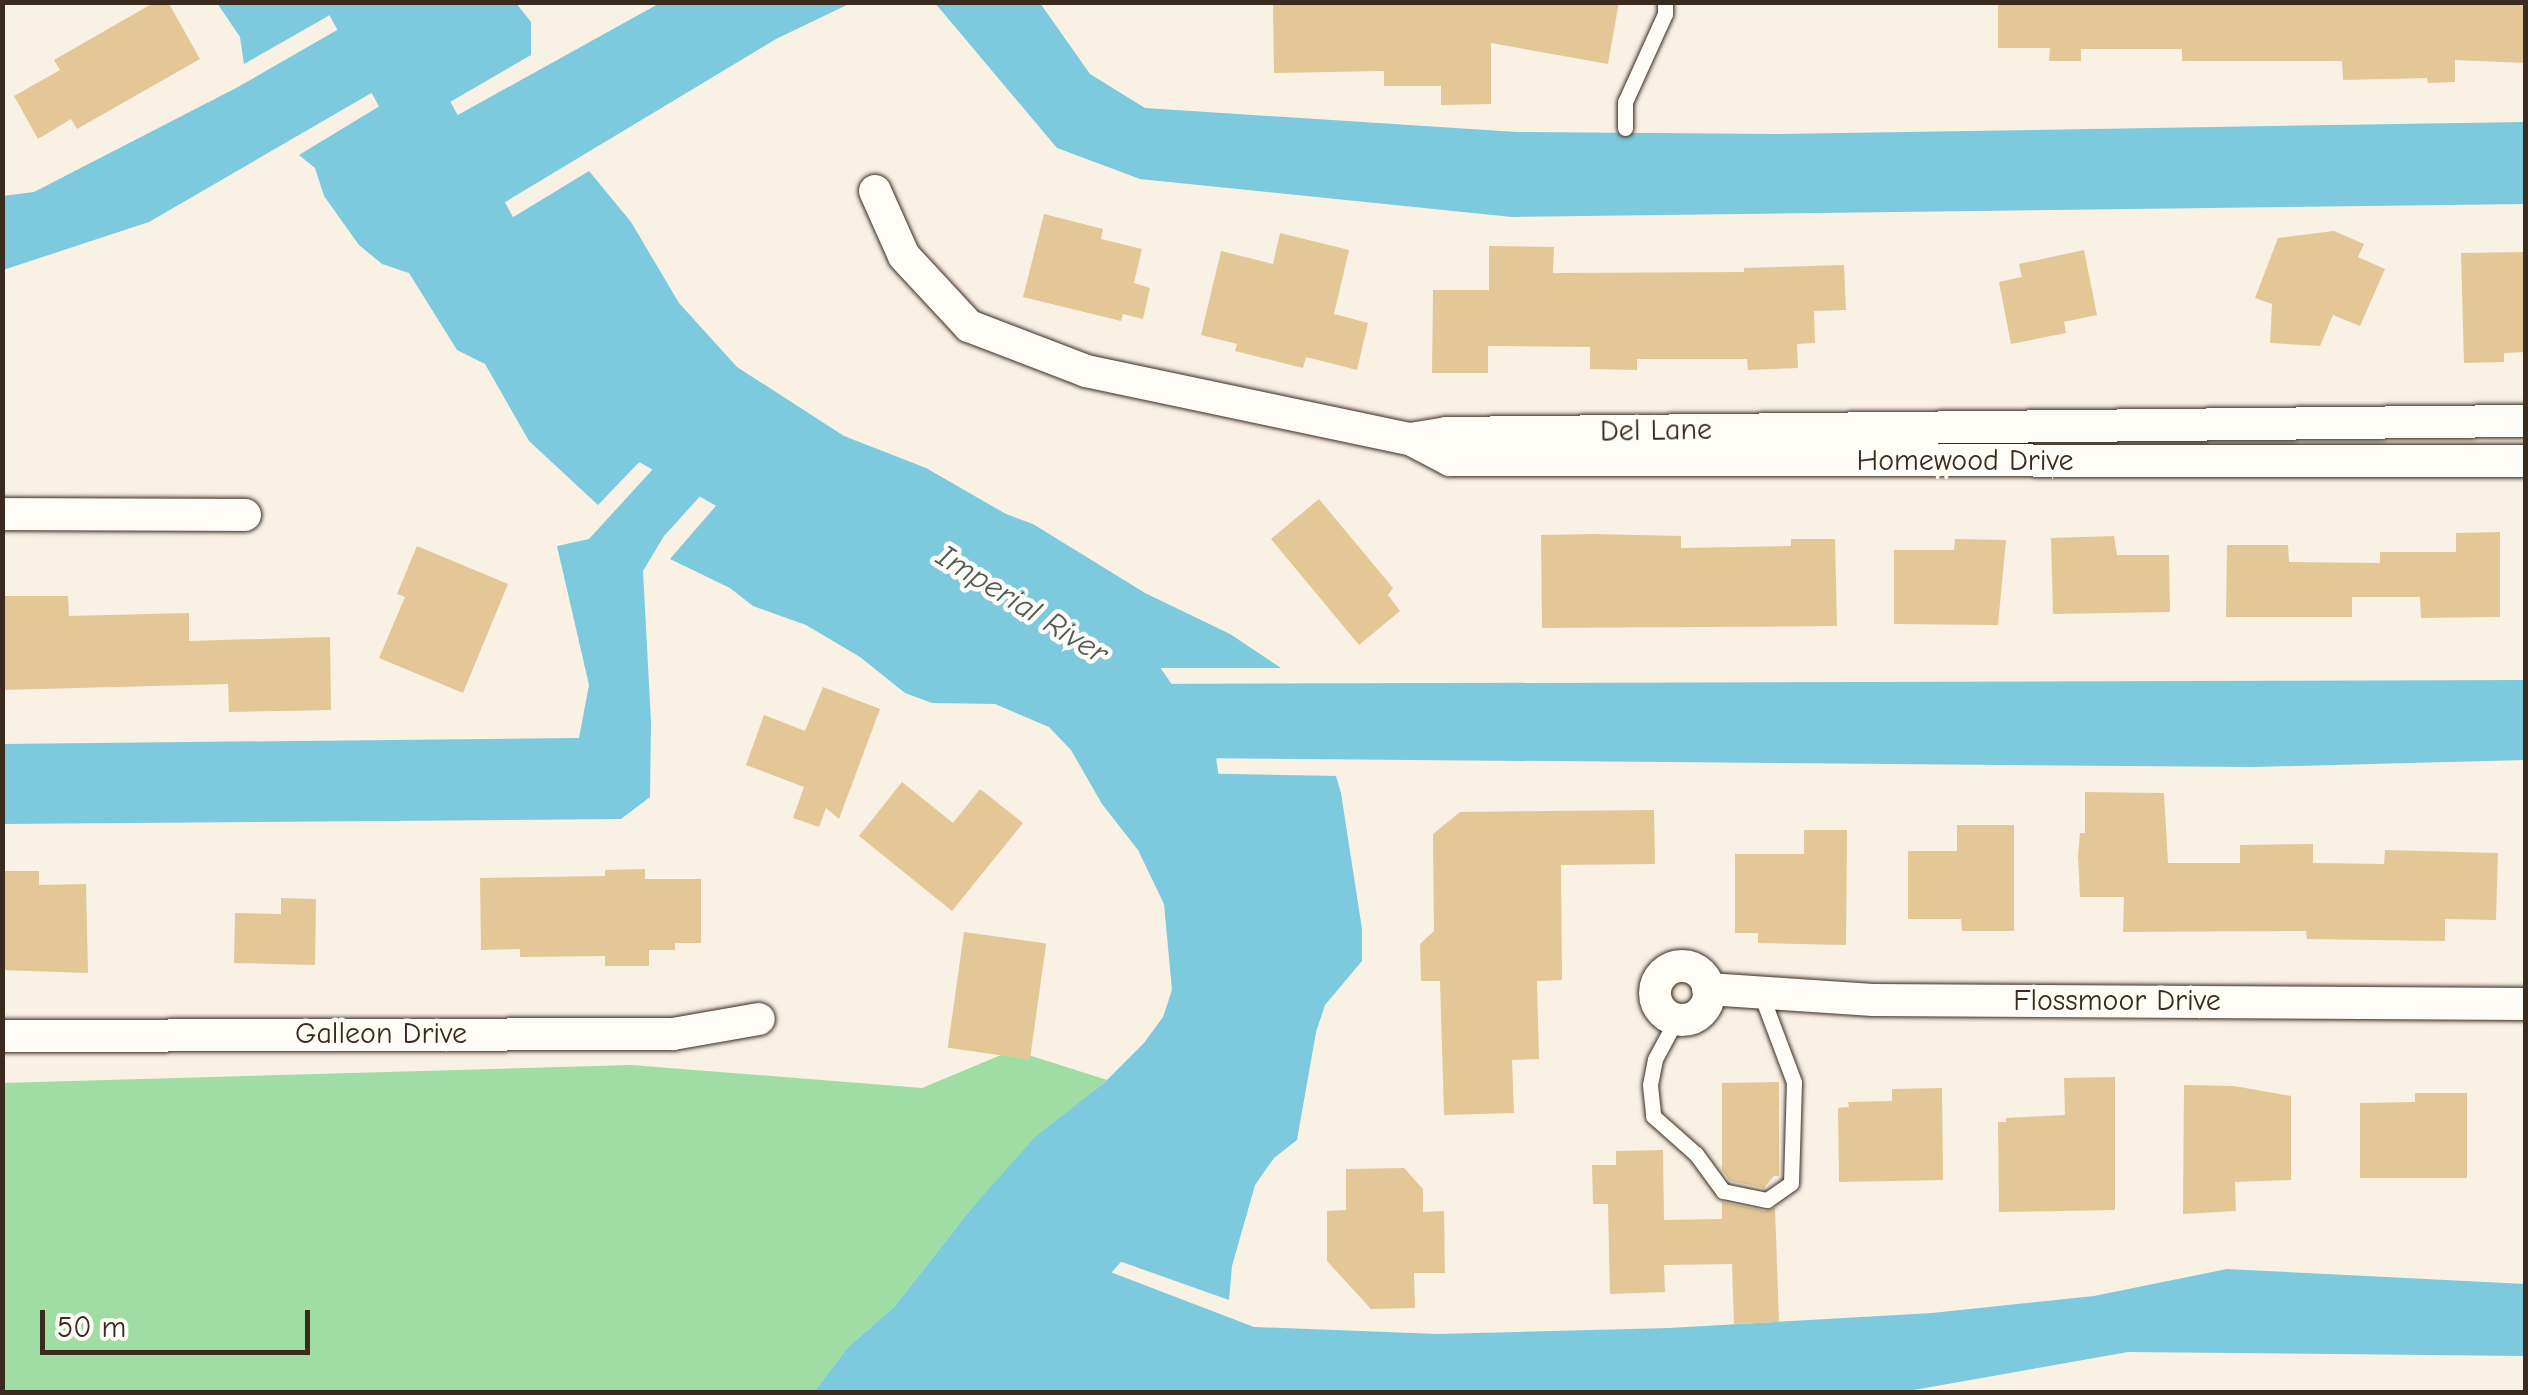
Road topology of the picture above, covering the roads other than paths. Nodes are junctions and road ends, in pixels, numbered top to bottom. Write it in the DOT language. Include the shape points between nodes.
graph roads {
  1 [pos="1665,2"];
  2 [pos="1625,128"];
  3 [pos="875,191"];
  4 [pos="2526,421"];
  5 [pos="1410,439"];
  6 [pos="2526,461"];
  7 [pos="2,514"];
  8 [pos="245,515"];
  9 [pos="1708,990"];
  10 [pos="1761,993"];
  11 [pos="2526,1004"];
  12 [pos="758,1019"];
  13 [pos="1676,1020"];
  14 [pos="2,1036"];
  1 -- 2 [label="lane" via="1625,102"];
  3 -- 5 [label="street, Del Lane" via="904,256 969,326 1086,371"];
  4 -- 5 [label="street, Del Lane" via="1446,433"];
  5 -- 6 [label="street, Homewood Drive" via="1450,460"];
  7 -- 8 [label="street"];
  9 -- 10 [label="street, Flossmoor Drive"];
  9 -- 13 [label="street" via="1700,1013"];
  9 -- 13 [label="street, Flossmoor Drive" via="1692,968 1665,972 1655,987 1656,1005"];
  10 -- 11 [label="street, Flossmoor Drive" via="1873,1000"];
  10 -- 13 [label="lane" via="1794,1082 1792,1182 1767,1200 1723,1191 1696,1154 1653,1116 1655,1060"];
  12 -- 14 [label="street, Galleon Drive" via="673,1034"];
}
